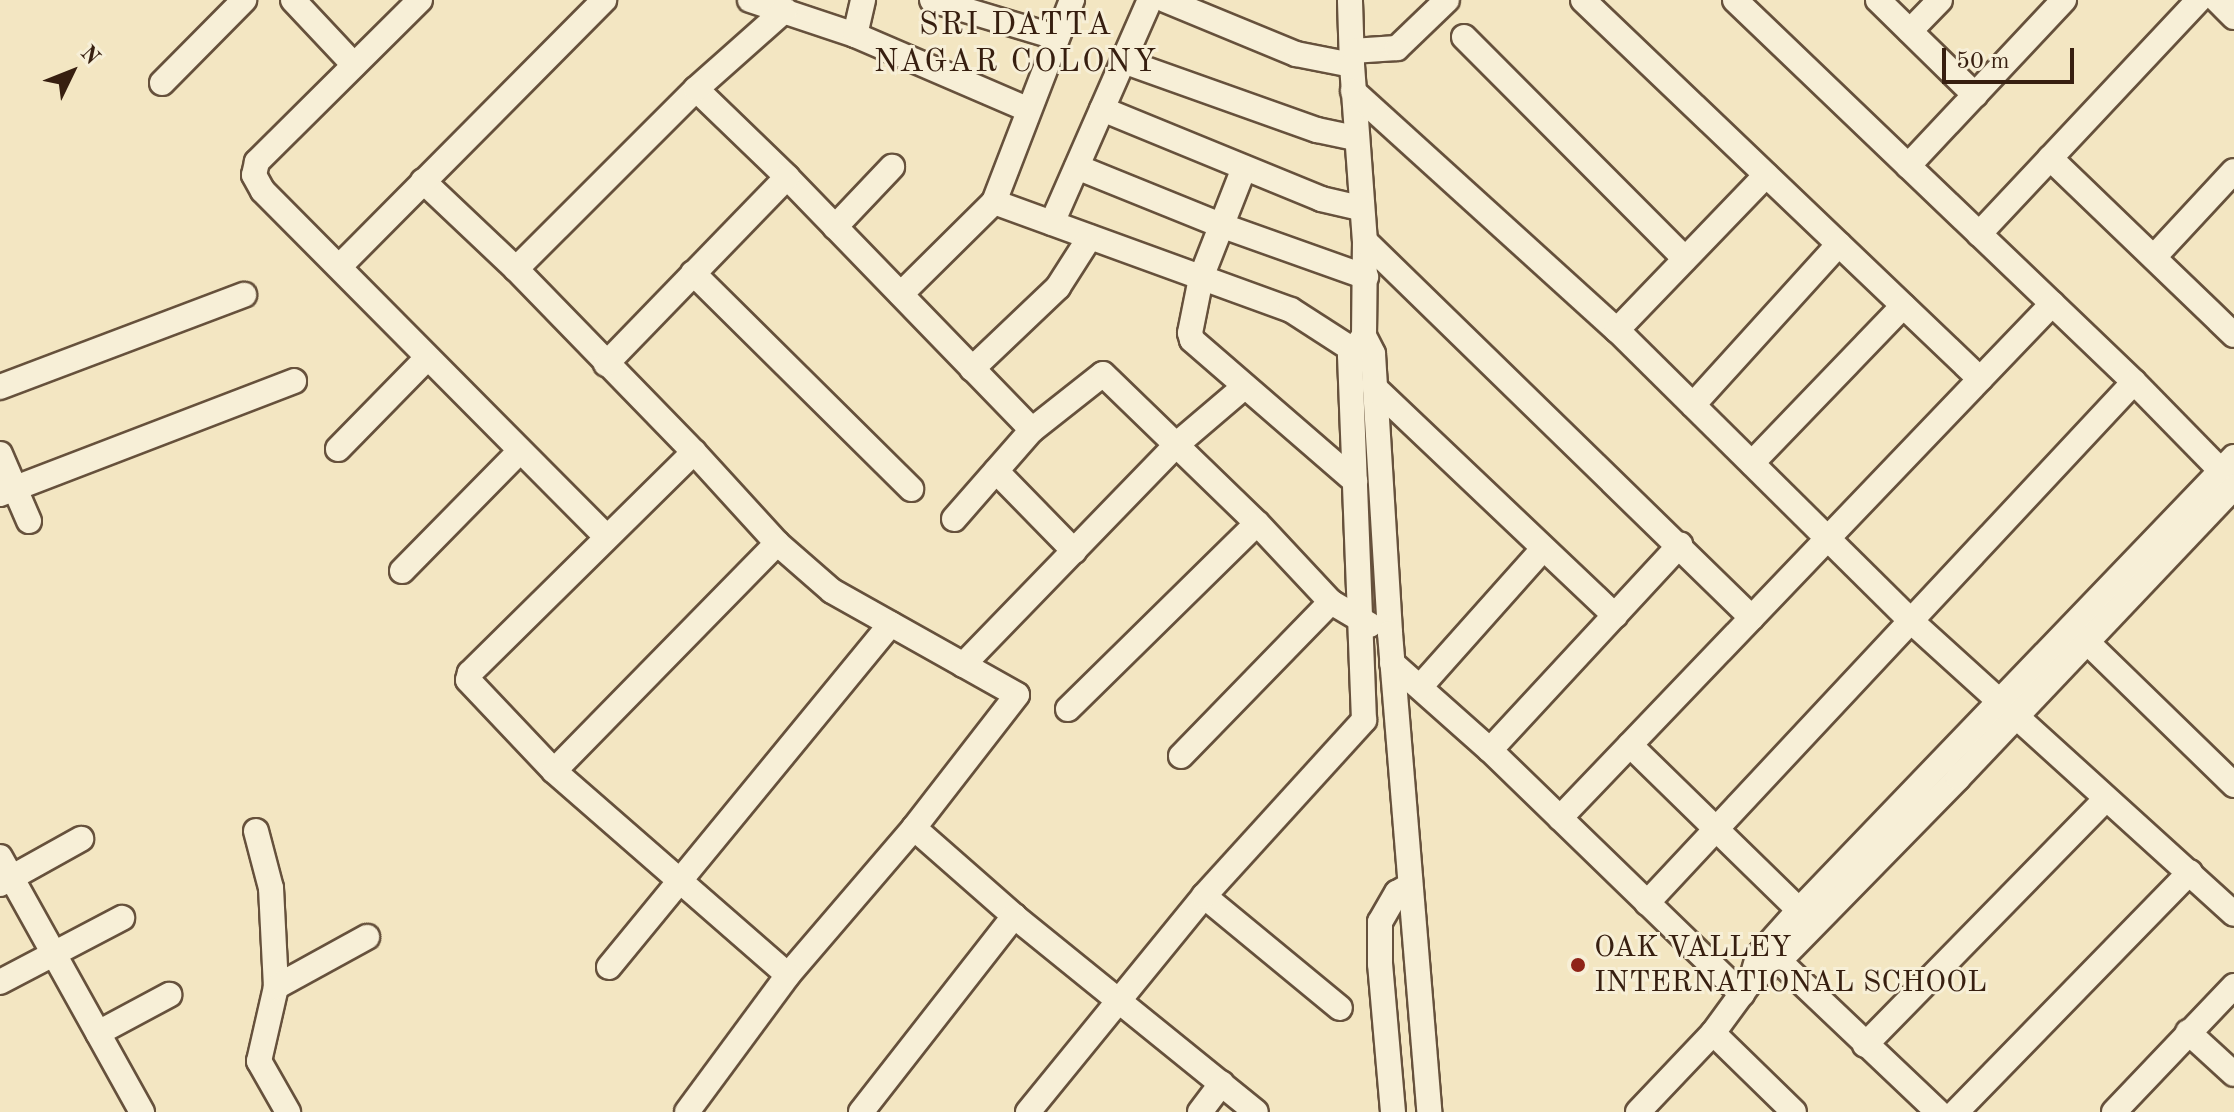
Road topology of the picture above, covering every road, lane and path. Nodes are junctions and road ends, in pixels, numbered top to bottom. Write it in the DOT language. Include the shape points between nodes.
graph roads {
  1 [pos="244,0"];
  2 [pos="293,0"];
  3 [pos="420,0"];
  4 [pos="604,0"];
  5 [pos="750,0"];
  6 [pos="863,0"];
  7 [pos="932,0"];
  8 [pos="1072,0"];
  9 [pos="1150,0"];
  10 [pos="1165,0"];
  11 [pos="1350,0"];
  12 [pos="1447,0"];
  13 [pos="1583,0"];
  14 [pos="1735,0"];
  15 [pos="1878,0"];
  16 [pos="1940,0"];
  17 [pos="2064,0"];
  18 [pos="2199,0"];
  19 [pos="2217,0"];
  20 [pos="994,9"];
  21 [pos="785,10"];
  22 [pos="2234,17"];
  23 [pos="1910,31"];
  24 [pos="855,35"];
  25 [pos="1055,37"];
  26 [pos="1464,37"];
  27 [pos="1352,58"];
  28 [pos="1123,61"];
  29 [pos="354,65"];
  30 [pos="162,83"];
  31 [pos="696,89"];
  32 [pos="1353,91"];
  33 [pos="1975,95"];
  34 [pos="1102,109"];
  35 [pos="1029,110"];
  36 [pos="1356,138"];
  37 [pos="2050,158"];
  38 [pos="1908,166"];
  39 [pos="892,167"];
  40 [pos="1077,167"];
  41 [pos="1244,168"];
  42 [pos="2234,171"];
  43 [pos="1766,175"];
  44 [pos="787,177"];
  45 [pos="423,181"];
  46 [pos="994,202"];
  47 [pos="1360,208"];
  48 [pos="1052,223"];
  49 [pos="1223,226"];
  50 [pos="835,227"];
  51 [pos="1979,234"];
  52 [pos="1090,237"];
  53 [pos="1365,241"];
  54 [pos="1839,244"];
  55 [pos="2154,257"];
  56 [pos="1685,259"];
  57 [pos="340,266"];
  58 [pos="516,269"];
  59 [pos="693,273"];
  60 [pos="1366,277"];
  61 [pos="1201,278"];
  62 [pos="901,294"];
  63 [pos="244,295"];
  64 [pos="2052,304"];
  65 [pos="1903,306"];
  66 [pos="2229,320"];
  67 [pos="1617,330"];
  68 [pos="1358,343"];
  69 [pos="427,358"];
  70 [pos="606,364"];
  71 [pos="972,369"];
  72 [pos="1980,379"];
  73 [pos="294,381"];
  74 [pos="2134,382"];
  75 [pos="0,387"];
  76 [pos="1243,388"];
  77 [pos="1375,388"];
  78 [pos="1693,405"];
  79 [pos="1032,430"];
  80 [pos="1176,445"];
  81 [pos="338,449"];
  82 [pos="519,452"];
  83 [pos="694,452"];
  84 [pos="0,454"];
  85 [pos="1752,463"];
  86 [pos="996,471"];
  87 [pos="2231,475"];
  88 [pos="911,489"];
  89 [pos="7,492"];
  90 [pos="1366,493"];
  91 [pos="954,519"];
  92 [pos="29,521"];
  93 [pos="1257,523"];
  94 [pos="606,537"];
  95 [pos="1828,539"];
  96 [pos="777,543"];
  97 [pos="1680,545"];
  98 [pos="1543,549"];
  99 [pos="1074,551"];
  100 [pos="402,571"];
  101 [pos="1331,602"];
  102 [pos="1615,616"];
  103 [pos="1752,618"];
  104 [pos="1911,621"];
  105 [pos="891,624"];
  106 [pos="1375,627"];
  107 [pos="2087,642"];
  108 [pos="1392,663"];
  109 [pos="963,665"];
  110 [pos="1420,687"];
  111 [pos="1998,701"];
  112 [pos="1068,709"];
  113 [pos="2016,718"];
  114 [pos="1630,745"];
  115 [pos="1490,750"];
  116 [pos="1181,756"];
  117 [pos="554,771"];
  118 [pos="2234,785"];
  119 [pos="2106,799"];
  120 [pos="1560,818"];
  121 [pos="914,828"];
  122 [pos="1717,829"];
  123 [pos="256,831"];
  124 [pos="81,839"];
  125 [pos="2190,872"];
  126 [pos="4,873"];
  127 [pos="683,881"];
  128 [pos="1409,886"];
  129 [pos="1204,896"];
  130 [pos="1647,903"];
  131 [pos="1799,910"];
  132 [pos="2234,914"];
  133 [pos="1014,916"];
  134 [pos="122,918"];
  135 [pos="367,937"];
  136 [pos="54,954"];
  137 [pos="1779,961"];
  138 [pos="609,967"];
  139 [pos="788,975"];
  140 [pos="0,982"];
  141 [pos="2234,986"];
  142 [pos="276,987"];
  143 [pos="1746,988"];
  144 [pos="169,995"];
  145 [pos="1118,1001"];
  146 [pos="1340,1008"];
  147 [pos="2188,1032"];
  148 [pos="98,1033"];
  149 [pos="1713,1033"];
  150 [pos="1865,1045"];
  151 [pos="2234,1074"];
  152 [pos="1222,1083"];
  153 [pos="142,1112"];
  154 [pos="288,1112"];
  155 [pos="687,1112"];
  156 [pos="861,1112"];
  157 [pos="1028,1112"];
  158 [pos="1200,1112"];
  159 [pos="1256,1112"];
  160 [pos="1393,1112"];
  161 [pos="1429,1112"];
  162 [pos="1639,1112"];
  163 [pos="1794,1112"];
  164 [pos="1938,1112"];
  165 [pos="1956,1112"];
  166 [pos="2114,1112"];
  1 -- 30 [label="street"];
  2 -- 29 [label="street"];
  3 -- 29 [label="street"];
  4 -- 45 [label="street"];
  5 -- 21 [label="street"];
  6 -- 24 [label="street"];
  7 -- 20 [label="street"];
  8 -- 25 [label="street"];
  9 -- 28 [label="street"];
  10 -- 27 [label="street" via="1306,56"];
  11 -- 27 [label="street"];
  12 -- 27 [label="street" via="1397,48"];
  13 -- 43 [label="street"];
  14 -- 38 [label="street"];
  15 -- 23 [label="street"];
  16 -- 23 [label="street"];
  17 -- 33 [label="street"];
  18 -- 37 [label="street"];
  19 -- 22 [label="street"];
  20 -- 25 [label="street"];
  21 -- 24 [label="street"];
  21 -- 31 [label="street"];
  23 -- 33 [label="street"];
  24 -- 35 [label="street"];
  25 -- 35 [label="street"];
  26 -- 56 [label="street"];
  27 -- 32 [label="street"];
  28 -- 34 [label="street"];
  28 -- 36 [label="street" via="1317,130"];
  29 -- 57 [label="street" via="257,162 254,175 263,191"];
  31 -- 44 [label="street"];
  31 -- 58 [label="street"];
  32 -- 36 [label="street"];
  32 -- 67 [label="street"];
  33 -- 38 [label="street"];
  34 -- 40 [label="street"];
  34 -- 41 [label="street"];
  35 -- 46 [label="street"];
  36 -- 47 [label="street"];
  37 -- 51 [label="street"];
  37 -- 55 [label="street"];
  38 -- 51 [label="street"];
  39 -- 50 [label="street"];
  40 -- 48 [label="street"];
  40 -- 49 [label="street"];
  41 -- 47 [label="street" via="1321,199"];
  41 -- 49 [label="street"];
  42 -- 55 [label="street"];
  43 -- 54 [label="street"];
  43 -- 56 [label="street"];
  44 -- 50 [label="street"];
  44 -- 59 [label="street"];
  45 -- 57 [label="street"];
  45 -- 58 [label="street"];
  46 -- 48 [label="street"];
  46 -- 62 [label="street"];
  47 -- 53 [label="street"];
  48 -- 52 [label="street"];
  49 -- 60 [label="street"];
  49 -- 61 [label="street"];
  50 -- 62 [label="street"];
  51 -- 64 [label="street"];
  52 -- 61 [label="street"];
  52 -- 71 [label="street" via="1058,287"];
  53 -- 60 [label="street"];
  53 -- 97 [label="street"];
  54 -- 65 [label="street"];
  54 -- 78 [label="street"];
  55 -- 66 [label="street"];
  56 -- 67 [label="street"];
  57 -- 69 [label="street"];
  58 -- 70 [label="street"];
  59 -- 70 [label="street"];
  59 -- 88 [label="street"];
  60 -- 68 [label="street"];
  61 -- 68 [label="street" via="1291,310"];
  61 -- 76 [label="street" via="1192,340"];
  62 -- 71 [label="street"];
  63 -- 75 [label="street"];
  64 -- 72 [label="street"];
  64 -- 74 [label="street"];
  65 -- 72 [label="street"];
  65 -- 85 [label="street"];
  67 -- 78 [label="street"];
  68 -- 77 [label="street" via="1373,354"];
  68 -- 90 [label="street" via="1350,355"];
  69 -- 81 [label="street"];
  69 -- 82 [label="street"];
  70 -- 83 [label="street"];
  71 -- 79 [label="street"];
  72 -- 95 [label="street"];
  73 -- 89 [label="street"];
  74 -- 87 [label="street"];
  74 -- 104 [label="street"];
  76 -- 80 [label="street"];
  76 -- 90 [label="street"];
  77 -- 90 [label="street"];
  77 -- 98 [label="street"];
  78 -- 85 [label="street"];
  79 -- 80 [label="street" via="1103,374"];
  79 -- 86 [label="street"];
  80 -- 93 [label="street"];
  80 -- 99 [label="street"];
  82 -- 94 [label="street"];
  82 -- 100 [label="street"];
  83 -- 94 [label="street"];
  83 -- 96 [label="street"];
  84 -- 89 [label="street"];
  85 -- 95 [label="street"];
  86 -- 91 [label="street"];
  86 -- 99 [label="street"];
  87 -- 107 [label="street"];
  87 -- 111 [label="street"];
  89 -- 92 [label="street"];
  90 -- 106 [label="street"];
  93 -- 101 [label="street"];
  93 -- 112 [label="street"];
  94 -- 117 [label="street" via="468,680"];
  95 -- 103 [label="street"];
  95 -- 104 [label="street"];
  96 -- 105 [label="street" via="832,591"];
  96 -- 117 [label="street"];
  97 -- 102 [label="street"];
  97 -- 103 [label="street"];
  98 -- 102 [label="street"];
  98 -- 110 [label="street"];
  99 -- 109 [label="street"];
  101 -- 106 [label="street"];
  101 -- 116 [label="street"];
  102 -- 115 [label="street"];
  103 -- 114 [label="street"];
  104 -- 111 [label="street"];
  104 -- 122 [label="street"];
  105 -- 109 [label="street"];
  105 -- 127 [label="street"];
  106 -- 108 [label="street"];
  106 -- 129 [label="street" via="1364,720"];
  107 -- 113 [label="street"];
  107 -- 118 [label="street"];
  108 -- 110 [label="street"];
  108 -- 128 [label="street"];
  109 -- 121 [label="street" via="1017,695"];
  110 -- 115 [label="street"];
  111 -- 113 [label="street"];
  111 -- 131 [label="street"];
  113 -- 119 [label="street"];
  113 -- 137 [label="street"];
  114 -- 120 [label="street"];
  114 -- 122 [label="street"];
  115 -- 120 [label="street"];
  117 -- 127 [label="street"];
  119 -- 125 [label="street"];
  119 -- 150 [label="street"];
  120 -- 130 [label="street"];
  121 -- 133 [label="street"];
  121 -- 139 [label="street"];
  122 -- 130 [label="street"];
  122 -- 131 [label="street"];
  123 -- 142 [label="street" via="271,888"];
  124 -- 126 [label="street"];
  125 -- 132 [label="street"];
  125 -- 165 [label="street"];
  126 -- 136 [label="street"];
  127 -- 138 [label="street"];
  127 -- 139 [label="street"];
  128 -- 160 [label="street" via="1397,893 1380,922"];
  128 -- 161 [label="street"];
  129 -- 145 [label="street"];
  129 -- 146 [label="street"];
  130 -- 143 [label="street"];
  131 -- 143 [label="street" via="1758,956"];
  133 -- 145 [label="street"];
  133 -- 156 [label="street"];
  134 -- 136 [label="street"];
  135 -- 142 [label="street"];
  136 -- 140 [label="street"];
  136 -- 148 [label="street"];
  137 -- 143 [label="street"];
  137 -- 150 [label="street"];
  139 -- 155 [label="street"];
  141 -- 147 [label="street"];
  142 -- 154 [label="street" via="259,1061"];
  143 -- 149 [label="street"];
  144 -- 148 [label="street"];
  145 -- 152 [label="street"];
  145 -- 157 [label="street"];
  147 -- 151 [label="street"];
  147 -- 166 [label="street"];
  148 -- 153 [label="street"];
  149 -- 162 [label="street"];
  149 -- 163 [label="street"];
  150 -- 164 [label="street"];
  152 -- 158 [label="street"];
  152 -- 159 [label="street"];
}
